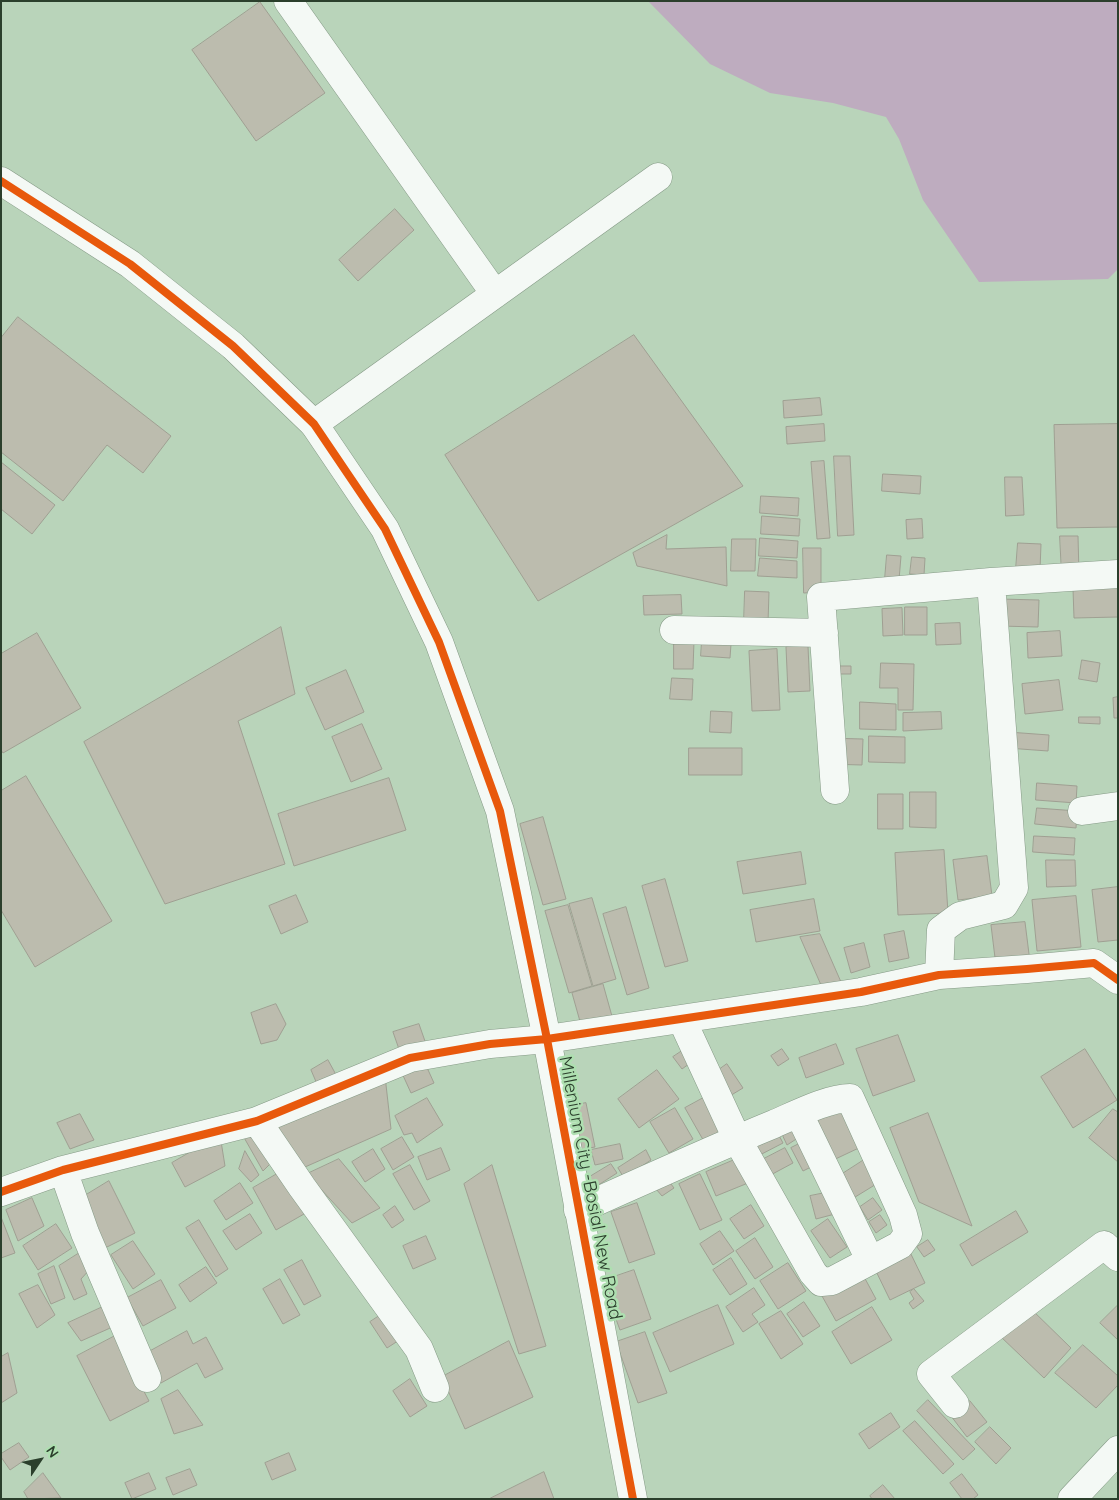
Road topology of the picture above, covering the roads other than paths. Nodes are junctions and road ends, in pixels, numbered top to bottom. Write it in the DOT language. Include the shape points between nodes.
graph roads {
  1 [pos="288,1"];
  2 [pos="658,177"];
  3 [pos="3,182"];
  4 [pos="494,294"];
  5 [pos="314,424"];
  6 [pos="1118,574"];
  7 [pos="991,582"];
  8 [pos="674,630"];
  9 [pos="824,633"];
  10 [pos="835,790"];
  11 [pos="1118,806"];
  12 [pos="1082,811"];
  13 [pos="938,975"];
  14 [pos="1118,980"];
  15 [pos="682,1020"];
  16 [pos="547,1039"];
  17 [pos="799,1114"];
  18 [pos="257,1121"];
  19 [pos="737,1139"];
  20 [pos="63,1170"];
  21 [pos="1,1192"];
  22 [pos="578,1210"];
  23 [pos="1118,1256"];
  24 [pos="870,1260"];
  25 [pos="147,1378"];
  26 [pos="435,1388"];
  27 [pos="954,1404"];
  28 [pos="1118,1450"];
  29 [pos="634,1499"];
  30 [pos="1072,1499"];
  1 -- 4 [label="street"];
  2 -- 4 [label="street"];
  3 -- 5 [label="street, Millenium City -Bosial New Road" via="130,264 233,346"];
  4 -- 5 [label="street"];
  5 -- 16 [label="street, Millenium City -Bosial New Road" via="385,530 438,642 500,811"];
  6 -- 7 [label="street"];
  7 -- 9 [label="street" via="821,597"];
  7 -- 13 [label="street" via="1014,888 1004,905 960,916 941,930"];
  8 -- 9 [label="street"];
  9 -- 10 [label="street"];
  11 -- 12 [label="street"];
  13 -- 14 [label="street" via="1094,963"];
  13 -- 15 [label="street" via="861,992"];
  15 -- 16 [label="street"];
  15 -- 19 [label="street"];
  16 -- 18 [label="street" via="490,1044 410,1058"];
  16 -- 22 [label="street, Millenium City -Bosial New Road"];
  17 -- 19 [label="street"];
  17 -- 24 [label="street"];
  17 -- 24 [label="street" via="840,1098 850,1098 856,1109 908,1234 900,1245"];
  18 -- 20 [label="street"];
  18 -- 26 [label="street" via="419,1349"];
  19 -- 22 [label="street"];
  19 -- 24 [label="street" via="821,1282 832,1282"];
  20 -- 21 [label="street"];
  20 -- 25 [label="street" via="85,1233"];
  22 -- 29 [label="street, Millenium City -Bosial New Road"];
  23 -- 27 [label="street" via="1104,1245 931,1374"];
  28 -- 30 [label="street"];
}
